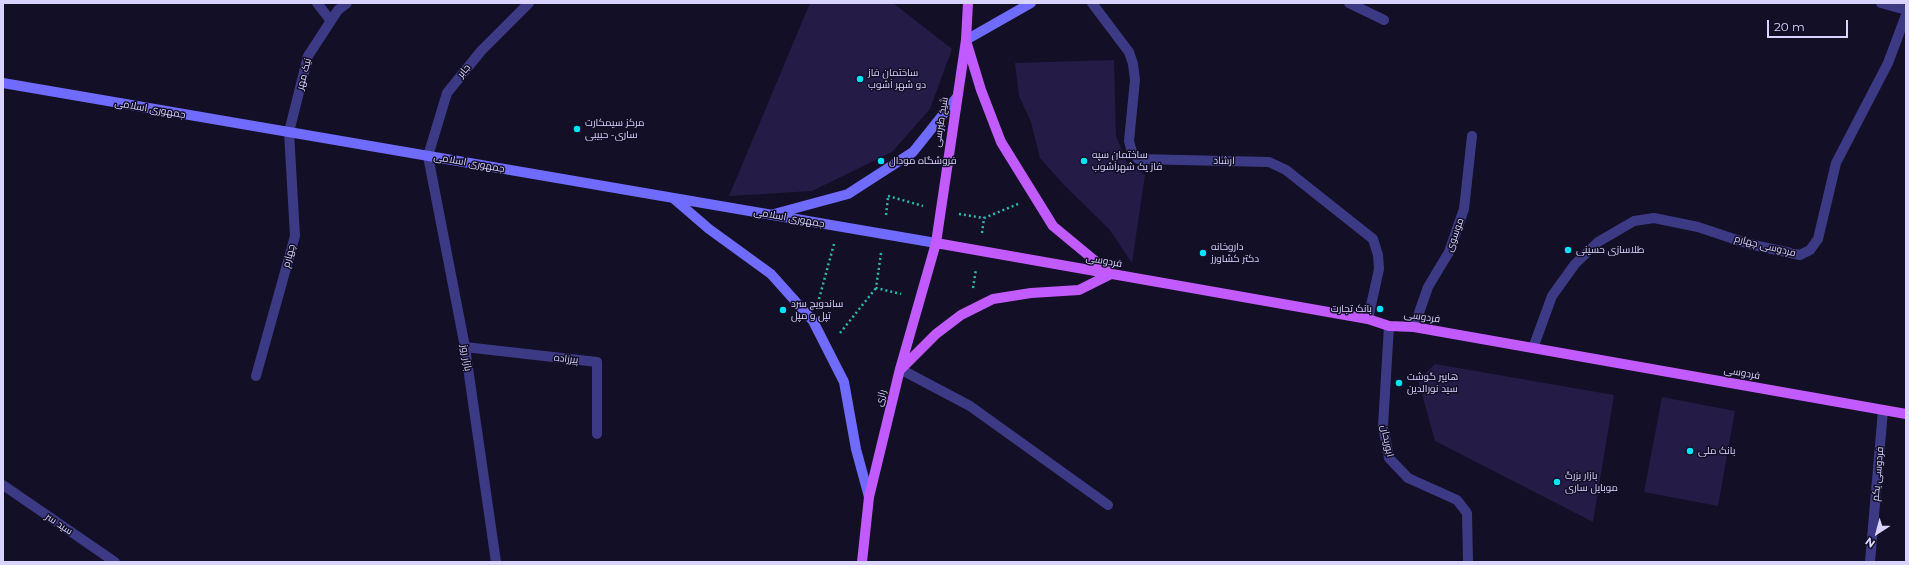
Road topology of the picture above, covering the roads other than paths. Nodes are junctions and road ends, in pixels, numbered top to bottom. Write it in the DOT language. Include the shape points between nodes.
graph roads {
  1 [pos="317,3"];
  2 [pos="347,3"];
  3 [pos="529,3"];
  4 [pos="968,3"];
  5 [pos="1031,3"];
  6 [pos="1092,3"];
  7 [pos="1349,3"];
  8 [pos="1881,3"];
  9 [pos="1906,10"];
  10 [pos="1906,15"];
  11 [pos="1384,20"];
  12 [pos="331,21"];
  13 [pos="966,40"];
  14 [pos="3,83"];
  15 [pos="957,97"];
  16 [pos="289,132"];
  17 [pos="1472,136"];
  18 [pos="428,156"];
  19 [pos="673,198"];
  20 [pos="771,215"];
  21 [pos="936,243"];
  22 [pos="1112,274"];
  23 [pos="1368,319"];
  24 [pos="1389,326"];
  25 [pos="1414,327"];
  26 [pos="465,347"];
  27 [pos="1533,348"];
  28 [pos="900,369"];
  29 [pos="256,376"];
  30 [pos="1883,410"];
  31 [pos="1906,414"];
  32 [pos="597,434"];
  33 [pos="3,486"];
  34 [pos="869,497"];
  35 [pos="1108,505"];
  36 [pos="116,562"];
  37 [pos="496,562"];
  38 [pos="862,562"];
  39 [pos="1468,562"];
  40 [pos="1870,562"];
  1 -- 12 [label="street"];
  2 -- 12 [label="street, نیک مهر" via="338,10"];
  3 -- 18 [label="street, جابر" via="481,51 447,93"];
  4 -- 13 [label="main road, شیخ طبرسی"];
  5 -- 13 [label="main road"];
  6 -- 23 [label="street, ارشاد" via="1129,52 1133,64 1129,141 1132,152 1138,159 1269,162 1286,170 1373,239 1379,269"];
  7 -- 11 [label="street"];
  8 -- 9 [label="street"];
  10 -- 27 [label="street, فردوسی چهارم" via="1888,63 1836,163 1818,238 1810,250 1800,255 1748,244 1698,227 1654,218 1634,221 1598,242 1575,264 1552,296"];
  12 -- 16 [label="street, نیک مهر" via="308,56"];
  13 -- 15 [label="main road, شیخ طبرسی"];
  13 -- 22 [label="main road" via="981,90 1001,142 1053,226"];
  14 -- 16 [label="main road, جمهوری اسلامی"];
  15 -- 20 [label="main road" via="913,152 848,194"];
  15 -- 21 [label="main road, شیخ طبرسی"];
  16 -- 18 [label="main road, جمهوری اسلامی"];
  16 -- 29 [label="street, چهارم" via="295,236"];
  17 -- 25 [label="street, موسوی" via="1464,209 1449,252 1428,287"];
  18 -- 19 [label="main road, جمهوری اسلامی"];
  18 -- 26 [label="street, بازار روز"];
  19 -- 20 [label="main road, جمهوری اسلامی"];
  19 -- 34 [label="main road" via="709,229 771,274 813,321 844,382 856,449"];
  20 -- 21 [label="main road, جمهوری اسلامی"];
  21 -- 22 [label="main road, فردوسی"];
  21 -- 28 [label="main road, رازی"];
  22 -- 23 [label="main road, فردوسی"];
  22 -- 28 [label="main road" via="1079,290 1031,293 993,299 961,315 936,334"];
  23 -- 24 [label="main road, فردوسی"];
  24 -- 25 [label="main road, فردوسی"];
  24 -- 39 [label="street, ابوریحان" via="1383,426 1389,458 1408,478 1457,500 1467,513"];
  25 -- 27 [label="main road, فردوسی"];
  26 -- 32 [label="street, پیرزاده" via="597,362"];
  26 -- 37 [label="street, بازار روز"];
  27 -- 30 [label="main road, فردوسی"];
  28 -- 34 [label="main road, رازی"];
  28 -- 35 [label="street" via="970,406"];
  30 -- 31 [label="main road, فردوسی"];
  30 -- 40 [label="street, فردوسی یکم"];
  33 -- 36 [label="street, سید سر"];
  34 -- 38 [label="main road, رازی"];
}
